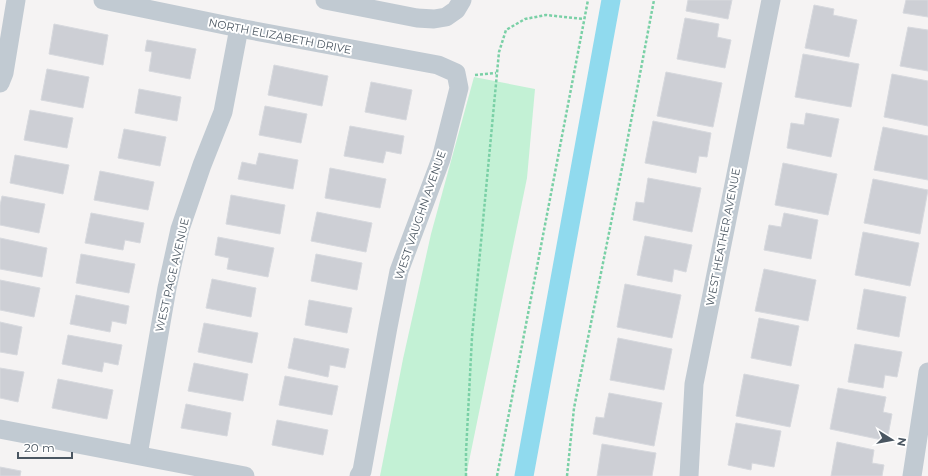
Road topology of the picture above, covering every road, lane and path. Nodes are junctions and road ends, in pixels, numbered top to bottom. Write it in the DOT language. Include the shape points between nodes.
graph roads {
  1 [pos="16,0"];
  2 [pos="103,0"];
  3 [pos="325,0"];
  4 [pos="462,0"];
  5 [pos="588,0"];
  6 [pos="654,0"];
  7 [pos="771,0"];
  8 [pos="584,19"];
  9 [pos="239,28"];
  10 [pos="456,73"];
  11 [pos="0,83"];
  12 [pos="928,372"];
  13 [pos="0,429"];
  14 [pos="138,455"];
  15 [pos="245,476"];
  16 [pos="360,476"];
  17 [pos="466,476"];
  18 [pos="497,476"];
  19 [pos="568,476"];
  20 [pos="689,476"];
  21 [pos="912,476"];
  1 -- 11 [label="street" via="4,73"];
  2 -- 9 [label="street, NORTH ELIZABETH DRIVE"];
  3 -- 4 [label="street" via="434,19 446,17 456,10"];
  5 -- 8 [label="path"];
  6 -- 19 [label="path" via="574,408"];
  7 -- 20 [label="street, WEST HEATHER AVENUE" via="694,384"];
  8 -- 17 [label="path" via="546,15 524,19 506,30 498,52 472,337"];
  8 -- 18 [label="path"];
  9 -- 10 [label="street, NORTH ELIZABETH DRIVE" via="438,65"];
  9 -- 14 [label="street, WEST PAGE AVENUE" via="223,112 180,229 167,288"];
  10 -- 16 [label="street, WEST VAUGHN AVENUE" via="459,88 441,159 399,271"];
  12 -- 21 [label="street"];
  13 -- 14 [label="street"];
  14 -- 15 [label="street"];
}
